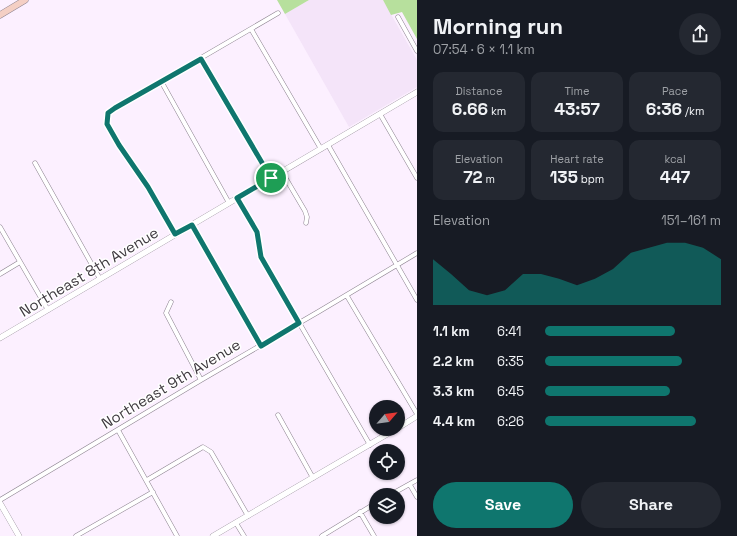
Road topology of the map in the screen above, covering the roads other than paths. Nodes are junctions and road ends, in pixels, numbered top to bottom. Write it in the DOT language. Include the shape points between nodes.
graph roads {
  1 [pos="24,0"];
  2 [pos="278,13"];
  3 [pos="0,14"];
  4 [pos="398,17"];
  5 [pos="252,29"];
  6 [pos="417,51"];
  7 [pos="201,59"];
  8 [pos="161,82"];
  9 [pos="417,92"];
  10 [pos="380,114"];
  11 [pos="328,145"];
  12 [pos="321,149"];
  13 [pos="35,163"];
  14 [pos="282,172"];
  15 [pos="271,178"];
  16 [pos="417,178"];
  17 [pos="237,198"];
  18 [pos="229,203"];
  19 [pos="306,223"];
  20 [pos="192,225"];
  21 [pos="0,227"];
  22 [pos="175,234"];
  23 [pos="417,254"];
  24 [pos="20,262"];
  25 [pos="397,265"];
  26 [pos="0,274"];
  27 [pos="100,279"];
  28 [pos="347,296"];
  29 [pos="417,300"];
  30 [pos="171,302"];
  31 [pos="48,310"];
  32 [pos="299,323"];
  33 [pos="0,338"];
  34 [pos="261,346"];
  35 [pos="201,380"];
  36 [pos="278,415"];
  37 [pos="417,415"];
  38 [pos="405,423"];
  39 [pos="118,430"];
  40 [pos="384,436"];
  41 [pos="370,444"];
  42 [pos="369,445"];
  43 [pos="313,478"];
  44 [pos="147,480"];
  45 [pos="417,480"];
  46 [pos="410,485"];
  47 [pos="404,488"];
  48 [pos="153,492"];
  49 [pos="417,497"];
  50 [pos="0,502"];
  51 [pos="369,507"];
  52 [pos="360,512"];
  53 [pos="248,516"];
  54 [pos="236,523"];
  55 [pos="19,536"];
  56 [pos="76,536"];
  57 [pos="177,536"];
  58 [pos="213,536"];
  59 [pos="244,536"];
  60 [pos="322,536"];
  61 [pos="374,536"];
  1 -- 3 [label="main road"];
  2 -- 5 [label="street"];
  4 -- 6 [label="street"];
  5 -- 7 [label="street"];
  5 -- 12 [label="street"];
  7 -- 8 [label="street"];
  7 -- 15 [label="street"];
  8 -- 18 [label="street"];
  8 -- 22 [label="street" via="108,113 107,124"];
  9 -- 10 [label="street, Northeast 8th Avenue"];
  10 -- 11 [label="street, Northeast 8th Avenue"];
  10 -- 16 [label="street"];
  11 -- 12 [label="street, Northeast 8th Avenue"];
  11 -- 25 [label="street"];
  12 -- 14 [label="street, Northeast 8th Avenue"];
  13 -- 27 [label="street"];
  14 -- 15 [label="street, Northeast 8th Avenue"];
  14 -- 19 [label="street" via="305,211"];
  15 -- 17 [label="street, Northeast 8th Avenue"];
  17 -- 18 [label="street, Northeast 8th Avenue"];
  17 -- 32 [label="street" via="257,232 261,257"];
  18 -- 20 [label="street, Northeast 8th Avenue"];
  20 -- 22 [label="street, Northeast 8th Avenue"];
  20 -- 34 [label="street"];
  21 -- 24 [label="street"];
  22 -- 27 [label="street, Northeast 8th Avenue"];
  23 -- 25 [label="street, Northeast 9th Avenue"];
  24 -- 26 [label="street"];
  24 -- 31 [label="street"];
  25 -- 28 [label="street, Northeast 9th Avenue"];
  25 -- 29 [label="street"];
  27 -- 31 [label="street, Northeast 8th Avenue"];
  28 -- 32 [label="street, Northeast 9th Avenue"];
  28 -- 37 [label="street"];
  30 -- 35 [label="street" via="166,314"];
  31 -- 33 [label="street, Northeast 8th Avenue"];
  32 -- 34 [label="street, Northeast 9th Avenue"];
  32 -- 41 [label="street"];
  34 -- 35 [label="street, Northeast 9th Avenue"];
  35 -- 39 [label="street, Northeast 9th Avenue"];
  36 -- 43 [label="street"];
  37 -- 38 [label="street"];
  39 -- 44 [label="street"];
  39 -- 50 [label="street, Northeast 9th Avenue"];
  40 -- 41 [label="street"];
  42 -- 43 [label="street"];
  43 -- 53 [label="street"];
  44 -- 48 [label="street"];
  44 -- 53 [label="street" via="203,447 211,452"];
  45 -- 46 [label="street"];
  46 -- 47 [label="street"];
  46 -- 49 [label="street"];
  48 -- 56 [label="street"];
  48 -- 57 [label="street"];
  50 -- 55 [label="street"];
  51 -- 52 [label="street"];
  52 -- 60 [label="street"];
  52 -- 61 [label="street"];
  53 -- 54 [label="street"];
  54 -- 58 [label="street"];
  54 -- 59 [label="street"];
}
